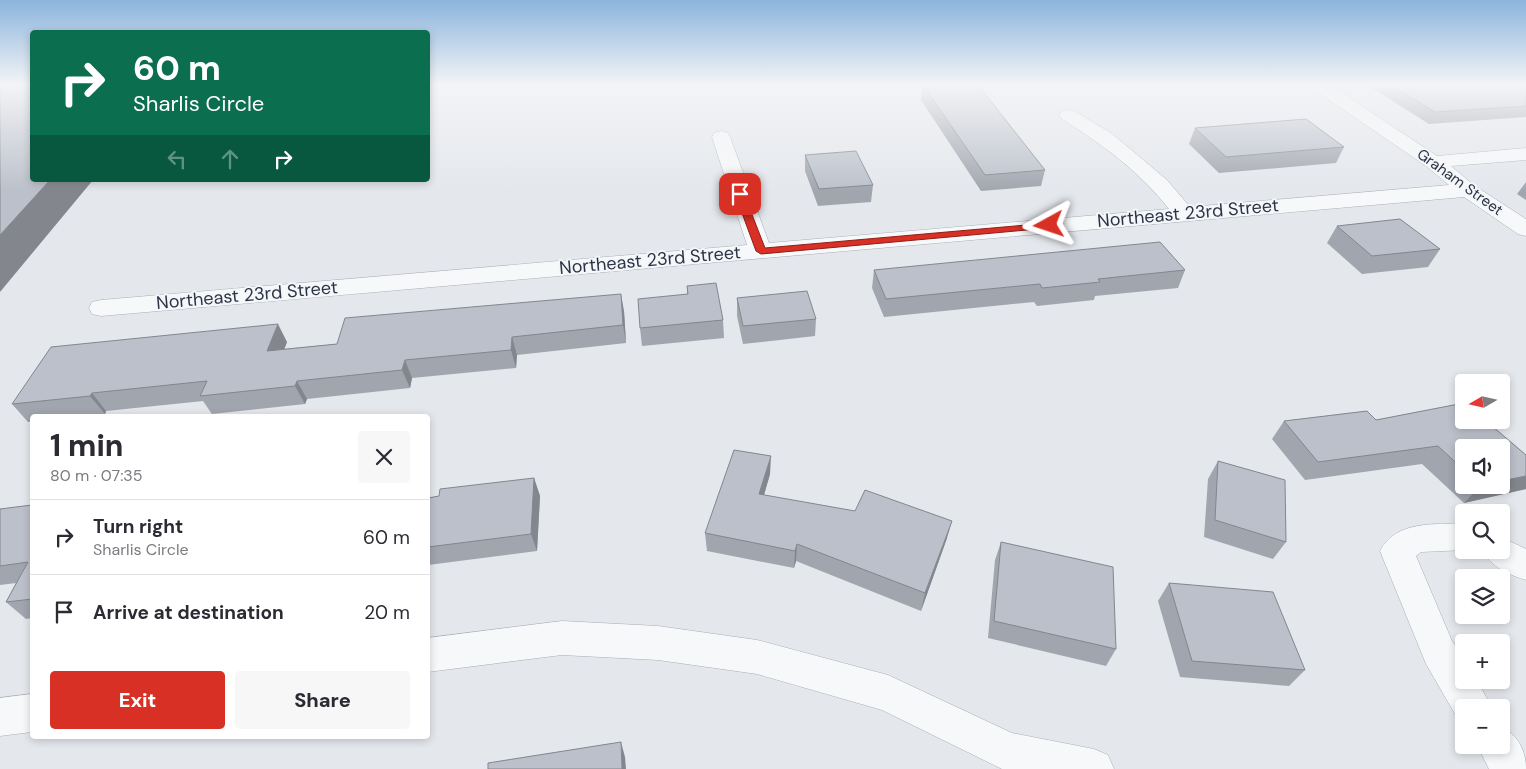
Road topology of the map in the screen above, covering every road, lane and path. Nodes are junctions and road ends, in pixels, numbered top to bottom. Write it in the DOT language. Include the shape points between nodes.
graph roads {
  1 [pos="1078,121"];
  2 [pos="1372,121"];
  3 [pos="721,137"];
  4 [pos="1526,154"];
  5 [pos="1433,162"];
  6 [pos="1468,190"];
  7 [pos="1183,213"];
  8 [pos="1526,229"];
  9 [pos="761,251"];
  10 [pos="101,308"];
  11 [pos="1455,537"];
  12 [pos="1510,557"];
  13 [pos="1526,566"];
  14 [pos="430,655"];
  15 [pos="1468,699"];
  16 [pos="30,713"];
  17 [pos="0,717"];
  18 [pos="1503,754"];
  19 [pos="1094,769"];
  20 [pos="1512,769"];
  1 -- 7 [label="street" via="1104,137 1160,184"];
  2 -- 5 [label="street, Graham Street"];
  3 -- 9 [label="street"];
  4 -- 5 [label="street"];
  5 -- 6 [label="street, Graham Street"];
  6 -- 7 [label="street, Northeast 23rd Street"];
  6 -- 8 [label="street, Graham Street"];
  7 -- 9 [label="street, Northeast 23rd Street"];
  9 -- 10 [label="street, Northeast 23rd Street"];
  11 -- 15 [label="street" via="1415,539 1397,551 1439,652"];
  12 -- 13 [label="street"];
  14 -- 19 [label="street" via="562,638 658,643 757,657 888,693 1009,752"];
  16 -- 17 [label="street"];
  18 -- 20 [label="street"];
}
